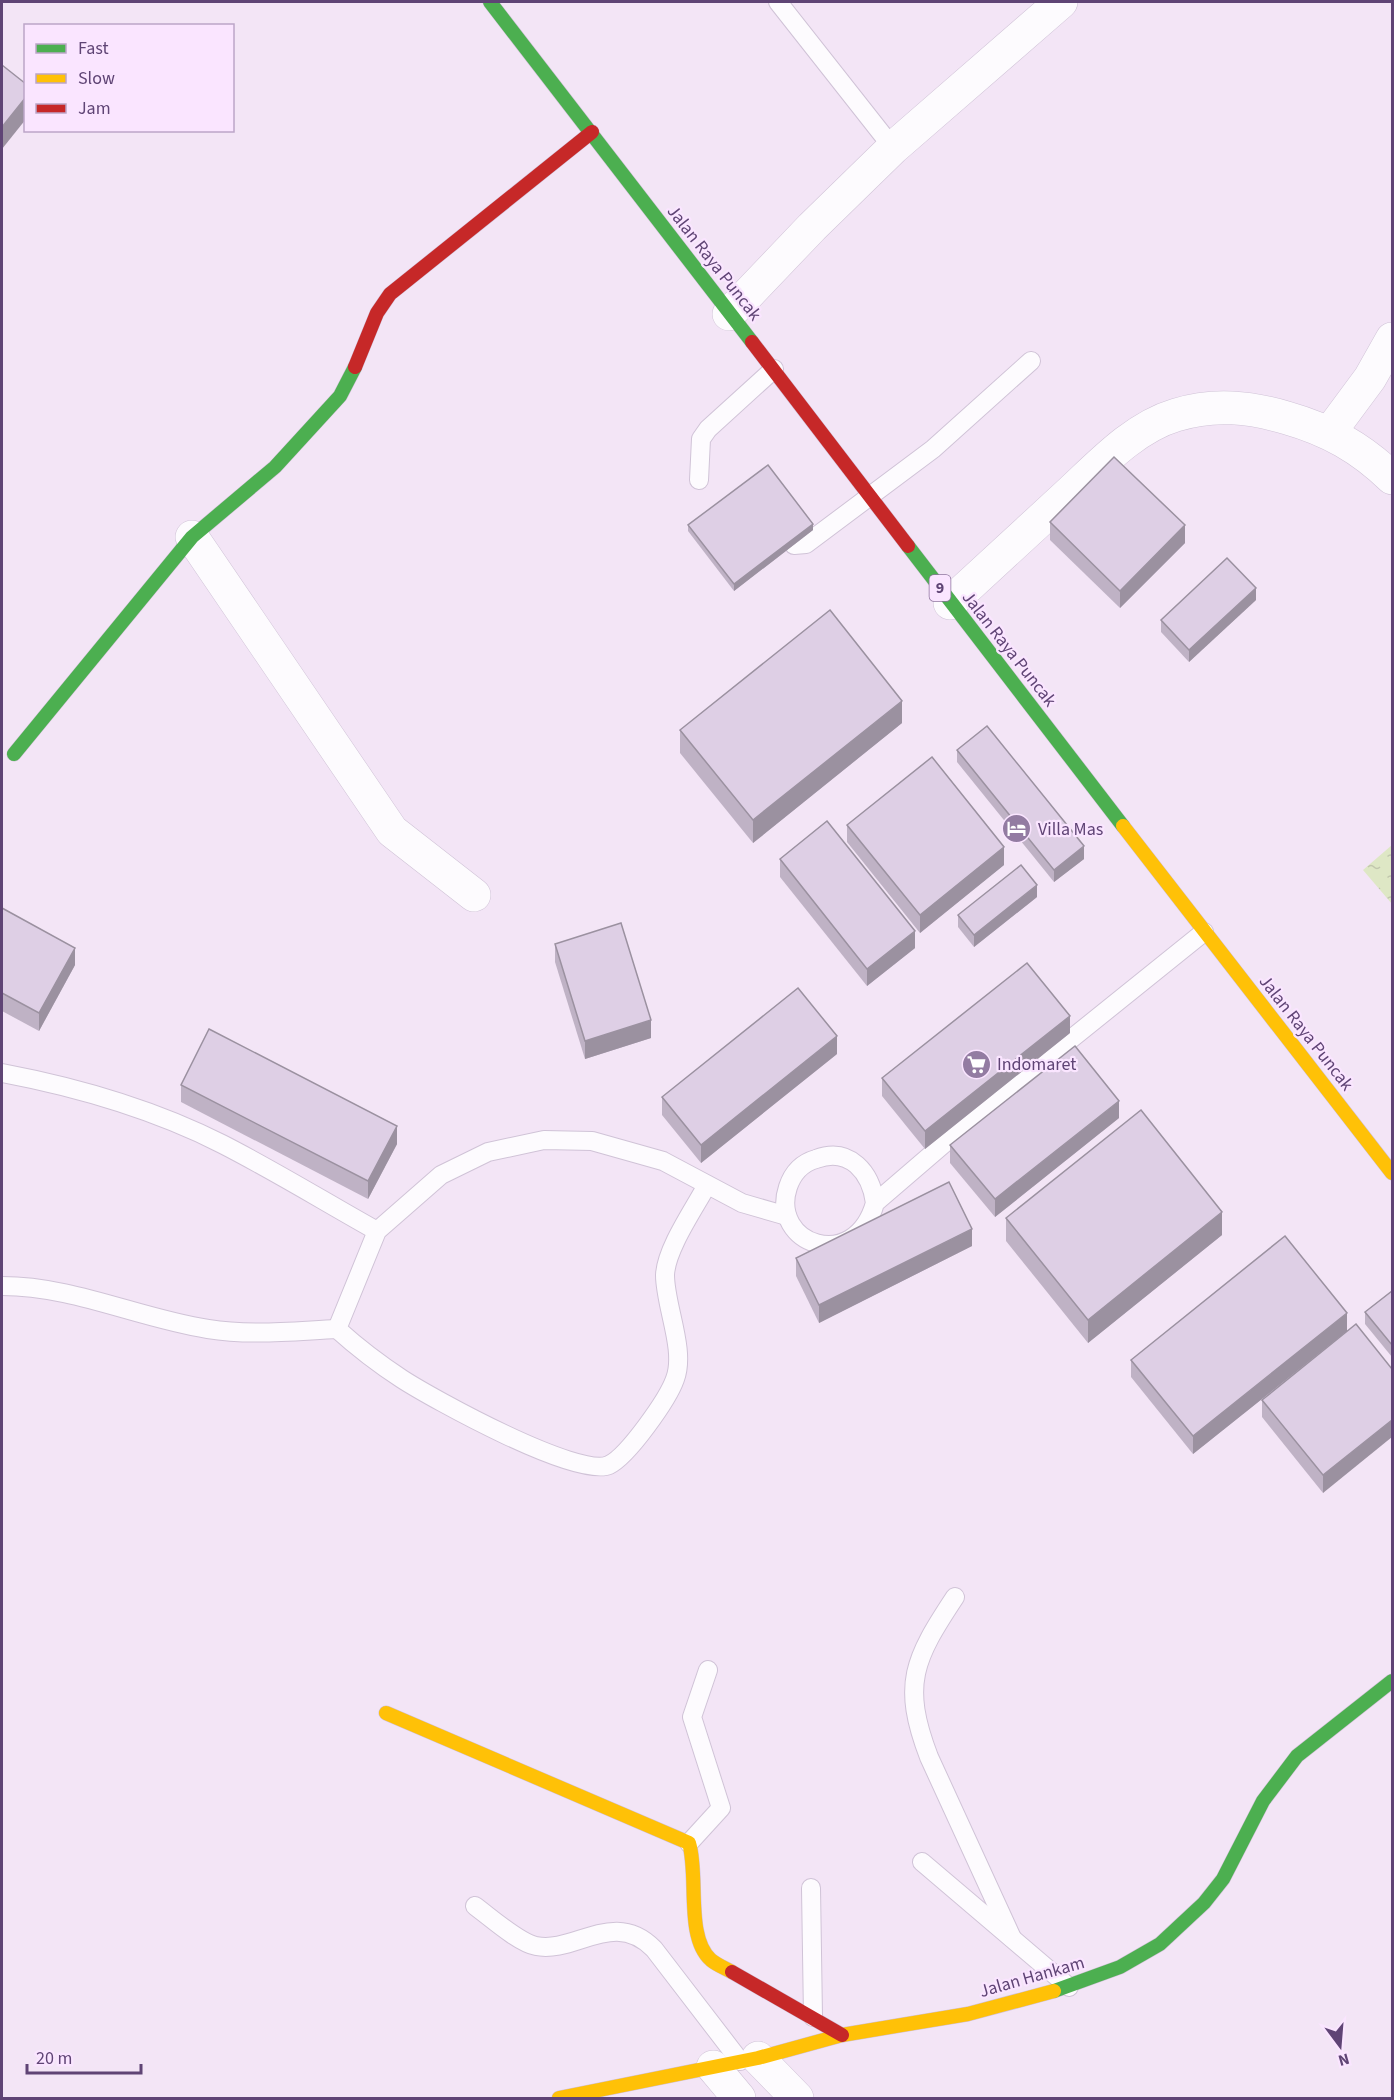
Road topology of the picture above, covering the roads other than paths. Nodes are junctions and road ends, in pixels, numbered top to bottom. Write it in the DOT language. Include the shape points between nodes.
graph roads {
  1 [pos="490,2"];
  2 [pos="778,2"];
  3 [pos="1061,2"];
  4 [pos="592,132"];
  5 [pos="893,148"];
  6 [pos="729,314"];
  7 [pos="1392,339"];
  8 [pos="1031,361"];
  9 [pos="774,369"];
  10 [pos="1330,432"];
  11 [pos="1392,478"];
  12 [pos="699,480"];
  13 [pos="872,496"];
  14 [pos="192,537"];
  15 [pos="794,545"];
  16 [pos="950,603"];
  17 [pos="14,754"];
  18 [pos="474,895"];
  19 [pos="1204,932"];
  20 [pos="2,1073"];
  21 [pos="1392,1173"];
  22 [pos="707,1185"];
  23 [pos="875,1203"];
  24 [pos="787,1216"];
  25 [pos="377,1231"];
  26 [pos="2,1286"];
  27 [pos="337,1329"];
  28 [pos="955,1597"];
  29 [pos="708,1670"];
  30 [pos="1392,1681"];
  31 [pos="386,1713"];
  32 [pos="689,1843"];
  33 [pos="922,1862"];
  34 [pos="811,1888"];
  35 [pos="475,1906"];
  36 [pos="1012,1938"];
  37 [pos="1069,1987"];
  38 [pos="813,2017"];
  39 [pos="842,2035"];
  40 [pos="737,2062"];
  41 [pos="559,2098"];
  42 [pos="739,2098"];
  43 [pos="797,2098"];
  1 -- 4 [label="main road, Jalan Raya Puncak / 9"];
  2 -- 5 [label="lane"];
  3 -- 5 [label="street"];
  4 -- 6 [label="main road, Jalan Raya Puncak / 9"];
  4 -- 14 [label="main road" via="390,294 377,313 340,396 275,467"];
  5 -- 6 [label="street"];
  6 -- 9 [label="main road, Jalan Raya Puncak / 9"];
  7 -- 10 [label="street" via="1370,378"];
  8 -- 13 [label="lane" via="933,449"];
  9 -- 12 [label="lane" via="701,439"];
  9 -- 13 [label="main road, Jalan Raya Puncak / 9"];
  10 -- 11 [label="street" via="1354,446"];
  10 -- 16 [label="street" via="1278,415 1226,407 1164,419 1102,463"];
  13 -- 15 [label="lane" via="806,544"];
  13 -- 16 [label="main road, Jalan Raya Puncak / 9"];
  14 -- 17 [label="main road"];
  14 -- 18 [label="street" via="392,831"];
  16 -- 19 [label="main road, Jalan Raya Puncak / 9"];
  19 -- 21 [label="main road, Jalan Raya Puncak / 9"];
  19 -- 23 [label="lane" via="989,1105"];
  20 -- 25 [label="lane" via="42,1080 142,1111 220,1143"];
  22 -- 24 [label="lane" via="742,1203"];
  22 -- 25 [label="lane" via="663,1161 622,1148 592,1141 544,1140 488,1152 462,1163 441,1175"];
  22 -- 27 [label="lane" via="668,1260 665,1275 676,1378 631,1445 609,1465 597,1468 570,1463 513,1438 403,1380"];
  23 -- 24 [label="lane" via="870,1221 860,1234 844,1243 810,1241 796,1231"];
  23 -- 24 [label="lane" via="872,1184 861,1167 844,1157 824,1156 805,1162 791,1177 785,1196"];
  25 -- 27 [label="lane"];
  26 -- 27 [label="lane" via="55,1291 207,1329 241,1333"];
  28 -- 36 [label="lane" via="928,1638 916,1668 912,1696 918,1730 929,1757"];
  29 -- 32 [label="lane" via="692,1717 721,1808"];
  30 -- 37 [label="main road, Jalan Hankam" via="1297,1756 1263,1801 1223,1879 1175,1932 1120,1967"];
  31 -- 32 [label="main road"];
  32 -- 38 [label="main road" via="694,1860 695,1926 706,1954"];
  33 -- 36 [label="lane"];
  34 -- 38 [label="lane"];
  35 -- 40 [label="lane" via="534,1946 601,1933 642,1938"];
  36 -- 37 [label="lane"];
  37 -- 39 [label="main road, Jalan Hankam" via="968,2014"];
  38 -- 39 [label="main road"];
  39 -- 40 [label="main road, Jalan Hankam"];
  40 -- 41 [label="main road, Jalan Hankam"];
  40 -- 42 [label="street"];
  40 -- 43 [label="street"];
}
